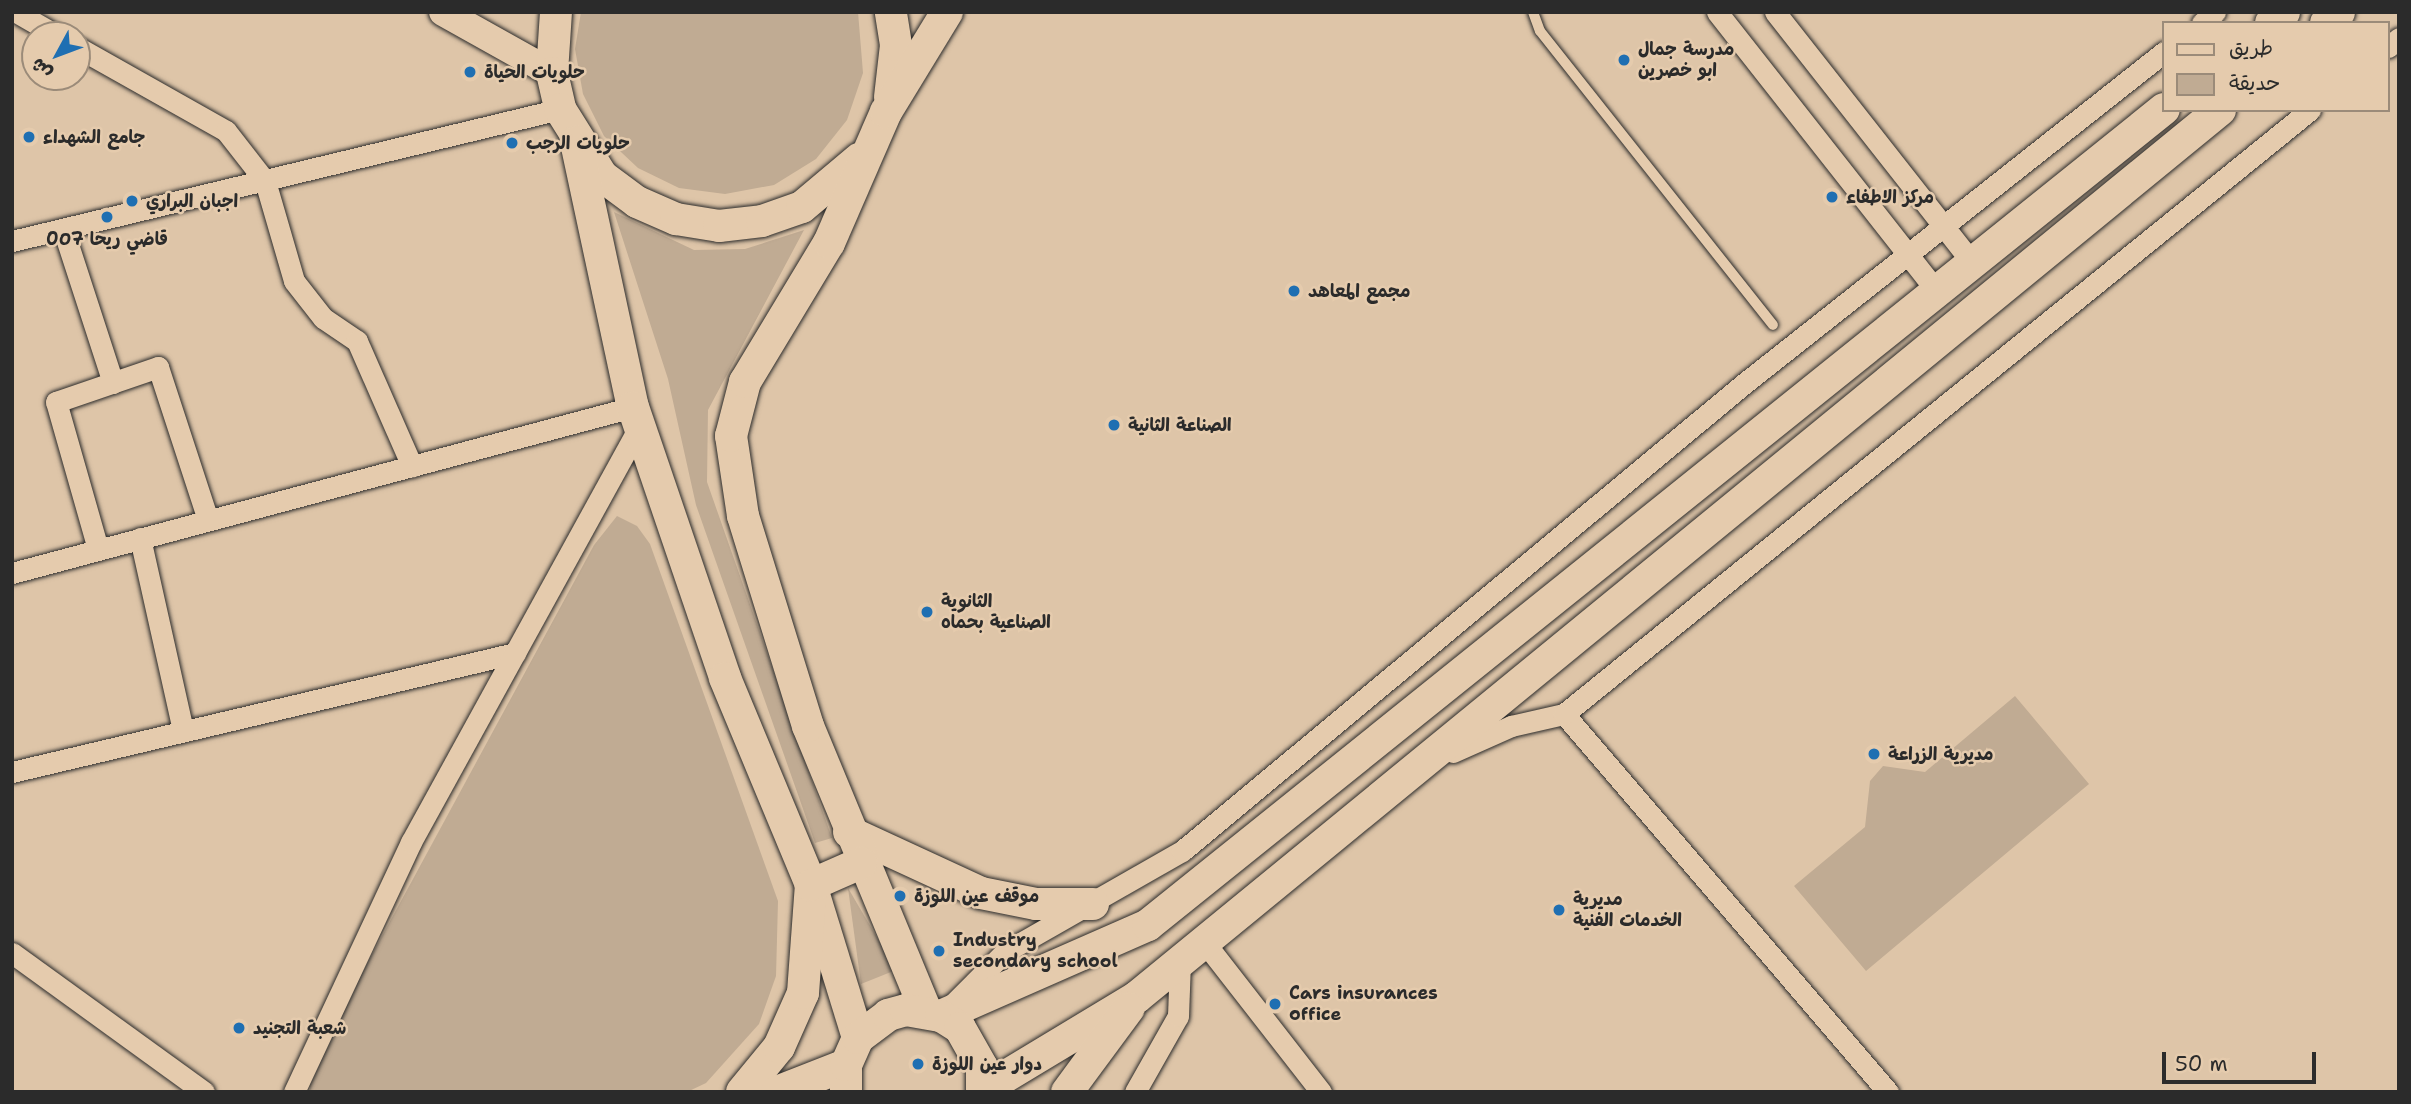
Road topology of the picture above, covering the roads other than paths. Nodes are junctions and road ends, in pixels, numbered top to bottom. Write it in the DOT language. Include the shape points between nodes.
graph roads {
  1 [pos="16,12"];
  2 [pos="443,12"];
  3 [pos="556,12"];
  4 [pos="891,12"];
  5 [pos="947,12"];
  6 [pos="1533,12"];
  7 [pos="1717,12"];
  8 [pos="1776,12"];
  9 [pos="32,21"];
  10 [pos="2162,54"];
  11 [pos="91,55"];
  12 [pos="552,73"];
  13 [pos="560,109"];
  14 [pos="2162,111"];
  15 [pos="886,112"];
  16 [pos="2218,112"];
  17 [pos="2307,112"];
  18 [pos="576,142"];
  19 [pos="265,180"];
  20 [pos="1941,224"];
  21 [pos="63,229"];
  22 [pos="12,242"];
  23 [pos="1905,253"];
  24 [pos="1973,264"];
  25 [pos="1937,292"];
  26 [pos="1773,325"];
  27 [pos="113,383"];
  28 [pos="636,417"];
  29 [pos="412,466"];
  30 [pos="208,520"];
  31 [pos="140,538"];
  32 [pos="98,550"];
  33 [pos="12,573"];
  34 [pos="515,653"];
  35 [pos="1564,714"];
  36 [pos="183,731"];
  37 [pos="12,772"];
  38 [pos="1369,806"];
  39 [pos="849,832"];
  40 [pos="861,863"];
  41 [pos="811,885"];
  42 [pos="1093,904"];
  43 [pos="1193,952"];
  44 [pos="12,953"];
  45 [pos="1137,997"];
  46 [pos="934,1013"];
  47 [pos="850,1065"];
  48 [pos="982,1091"];
  49 [pos="204,1092"];
  50 [pos="294,1092"];
  51 [pos="742,1092"];
  52 [pos="777,1092"];
  53 [pos="1067,1092"];
  54 [pos="1135,1092"];
  55 [pos="1321,1092"];
  56 [pos="1888,1092"];
  1 -- 9 [label="street"];
  2 -- 12 [label="main road"];
  3 -- 12 [label="main road"];
  4 -- 15 [label="main road" via="894,79"];
  5 -- 15 [label="main road"];
  6 -- 26 [label="lane" via="1540,31"];
  7 -- 23 [label="street"];
  8 -- 20 [label="street"];
  10 -- 20 [label="street"];
  11 -- 19 [label="street" via="226,131"];
  12 -- 13 [label="main road"];
  13 -- 18 [label="main road"];
  13 -- 19 [label="street"];
  14 -- 24 [label="main road"];
  15 -- 18 [label="main road" via="866,150 838,183 772,218 719,226 676,219 637,202 603,176"];
  15 -- 39 [label="main road" via="829,243 745,382 731,436 743,516 808,726"];
  16 -- 38 [label="main road"];
  17 -- 35 [label="street"];
  18 -- 28 [label="main road"];
  19 -- 21 [label="street"];
  19 -- 29 [label="street" via="294,281 323,318 357,341"];
  20 -- 23 [label="street"];
  20 -- 24 [label="street"];
  21 -- 22 [label="street"];
  21 -- 27 [label="street"];
  23 -- 25 [label="street"];
  23 -- 42 [label="street" via="1182,851"];
  24 -- 25 [label="main road"];
  25 -- 46 [label="main road" via="1148,925"];
  27 -- 30 [label="street" via="158,367"];
  27 -- 32 [label="street" via="56,402"];
  28 -- 29 [label="street"];
  28 -- 34 [label="street"];
  28 -- 41 [label="main road" via="726,678"];
  29 -- 30 [label="street"];
  30 -- 31 [label="street"];
  31 -- 32 [label="street"];
  31 -- 36 [label="street"];
  32 -- 33 [label="street"];
  34 -- 36 [label="street"];
  34 -- 50 [label="street" via="411,842"];
  35 -- 38 [label="street" via="1470,741"];
  35 -- 56 [label="street"];
  36 -- 37 [label="street"];
  38 -- 43 [label="main road"];
  39 -- 40 [label="main road"];
  39 -- 42 [label="main road" via="981,893 1036,904"];
  40 -- 41 [label="main road"];
  40 -- 46 [label="main road"];
  41 -- 47 [label="main road"];
  41 -- 51 [label="main road" via="803,993 779,1047"];
  42 -- 46 [label="street" via="1005,952"];
  43 -- 45 [label="main road"];
  43 -- 54 [label="street" via="1178,1016"];
  43 -- 55 [label="street"];
  44 -- 49 [label="street"];
  45 -- 48 [label="main road"];
  45 -- 53 [label="main road"];
  46 -- 47 [label="main road" via="888,1015"];
  46 -- 48 [label="main road" via="974,1046"];
  47 -- 52 [label="main road"];
}
